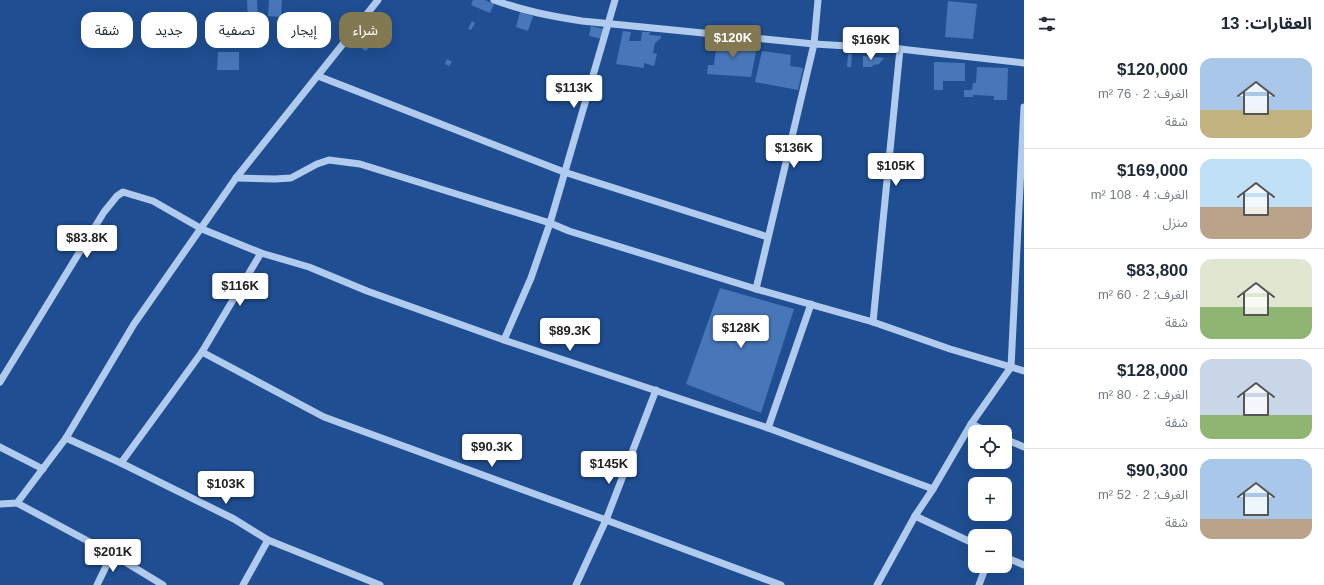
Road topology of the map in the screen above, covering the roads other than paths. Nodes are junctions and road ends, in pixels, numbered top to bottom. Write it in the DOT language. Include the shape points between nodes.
graph roads {
  1 [pos="378,0"];
  2 [pos="494,0"];
  3 [pos="615,0"];
  4 [pos="818,0"];
  5 [pos="608,24"];
  6 [pos="814,44"];
  7 [pos="900,49"];
  8 [pos="1024,63"];
  9 [pos="318,76"];
  10 [pos="1024,107"];
  11 [pos="1022,171"];
  12 [pos="564,172"];
  13 [pos="236,178"];
  14 [pos="550,223"];
  15 [pos="202,229"];
  16 [pos="768,236"];
  17 [pos="261,253"];
  18 [pos="1016,278"];
  19 [pos="1024,279"];
  20 [pos="756,289"];
  21 [pos="811,304"];
  22 [pos="873,322"];
  23 [pos="504,340"];
  24 [pos="202,352"];
  25 [pos="1011,367"];
  26 [pos="1024,370"];
  27 [pos="0,382"];
  28 [pos="656,390"];
  29 [pos="971,424"];
  30 [pos="768,428"];
  31 [pos="66,438"];
  32 [pos="1012,442"];
  33 [pos="0,447"];
  34 [pos="1024,448"];
  35 [pos="121,463"];
  36 [pos="43,469"];
  37 [pos="933,489"];
  38 [pos="17,503"];
  39 [pos="0,504"];
  40 [pos="915,516"];
  41 [pos="606,520"];
  42 [pos="268,540"];
  43 [pos="968,541"];
  44 [pos="112,554"];
  45 [pos="1012,560"];
  46 [pos="1024,565"];
  47 [pos="983,573"];
  48 [pos="97,585"];
  49 [pos="163,585"];
  50 [pos="243,585"];
  51 [pos="380,585"];
  52 [pos="576,585"];
  53 [pos="781,585"];
  54 [pos="877,585"];
  55 [pos="979,585"];
  1 -- 9 [label="street"];
  2 -- 5 [label="street" via="550,16"];
  3 -- 5 [label="street"];
  4 -- 6 [label="street"];
  5 -- 6 [label="street"];
  5 -- 12 [label="street"];
  6 -- 7 [label="street"];
  6 -- 16 [label="street"];
  7 -- 8 [label="street"];
  7 -- 22 [label="street"];
  9 -- 12 [label="street"];
  9 -- 13 [label="street"];
  10 -- 11 [label="street"];
  11 -- 18 [label="street"];
  12 -- 14 [label="street"];
  12 -- 16 [label="street"];
  13 -- 14 [label="street" via="291,178 329,160 360,164"];
  13 -- 15 [label="street"];
  14 -- 20 [label="street"];
  14 -- 23 [label="street" via="531,278"];
  15 -- 17 [label="street"];
  15 -- 27 [label="street" via="154,201 123,192 117,196 104,212"];
  15 -- 31 [label="street" via="134,324"];
  16 -- 20 [label="street"];
  17 -- 23 [label="street" via="309,267 367,291"];
  17 -- 24 [label="street"];
  18 -- 19 [label="street"];
  18 -- 25 [label="street"];
  20 -- 21 [label="street"];
  21 -- 22 [label="street"];
  21 -- 30 [label="street"];
  22 -- 25 [label="street"];
  23 -- 28 [label="street"];
  24 -- 35 [label="street"];
  24 -- 41 [label="street" via="324,417"];
  25 -- 26 [label="street"];
  25 -- 29 [label="street"];
  28 -- 30 [label="street"];
  28 -- 41 [label="street"];
  29 -- 37 [label="street"];
  30 -- 37 [label="street"];
  31 -- 35 [label="street"];
  31 -- 36 [label="street"];
  32 -- 34 [label="street"];
  33 -- 36 [label="street"];
  35 -- 42 [label="street" via="234,519"];
  36 -- 38 [label="street"];
  37 -- 40 [label="street"];
  38 -- 39 [label="street"];
  38 -- 44 [label="street"];
  40 -- 43 [label="street"];
  40 -- 54 [label="street"];
  41 -- 52 [label="street"];
  41 -- 53 [label="street"];
  42 -- 50 [label="street"];
  42 -- 51 [label="street"];
  44 -- 48 [label="street"];
  44 -- 49 [label="street"];
  45 -- 46 [label="street"];
  47 -- 55 [label="street"];
}
